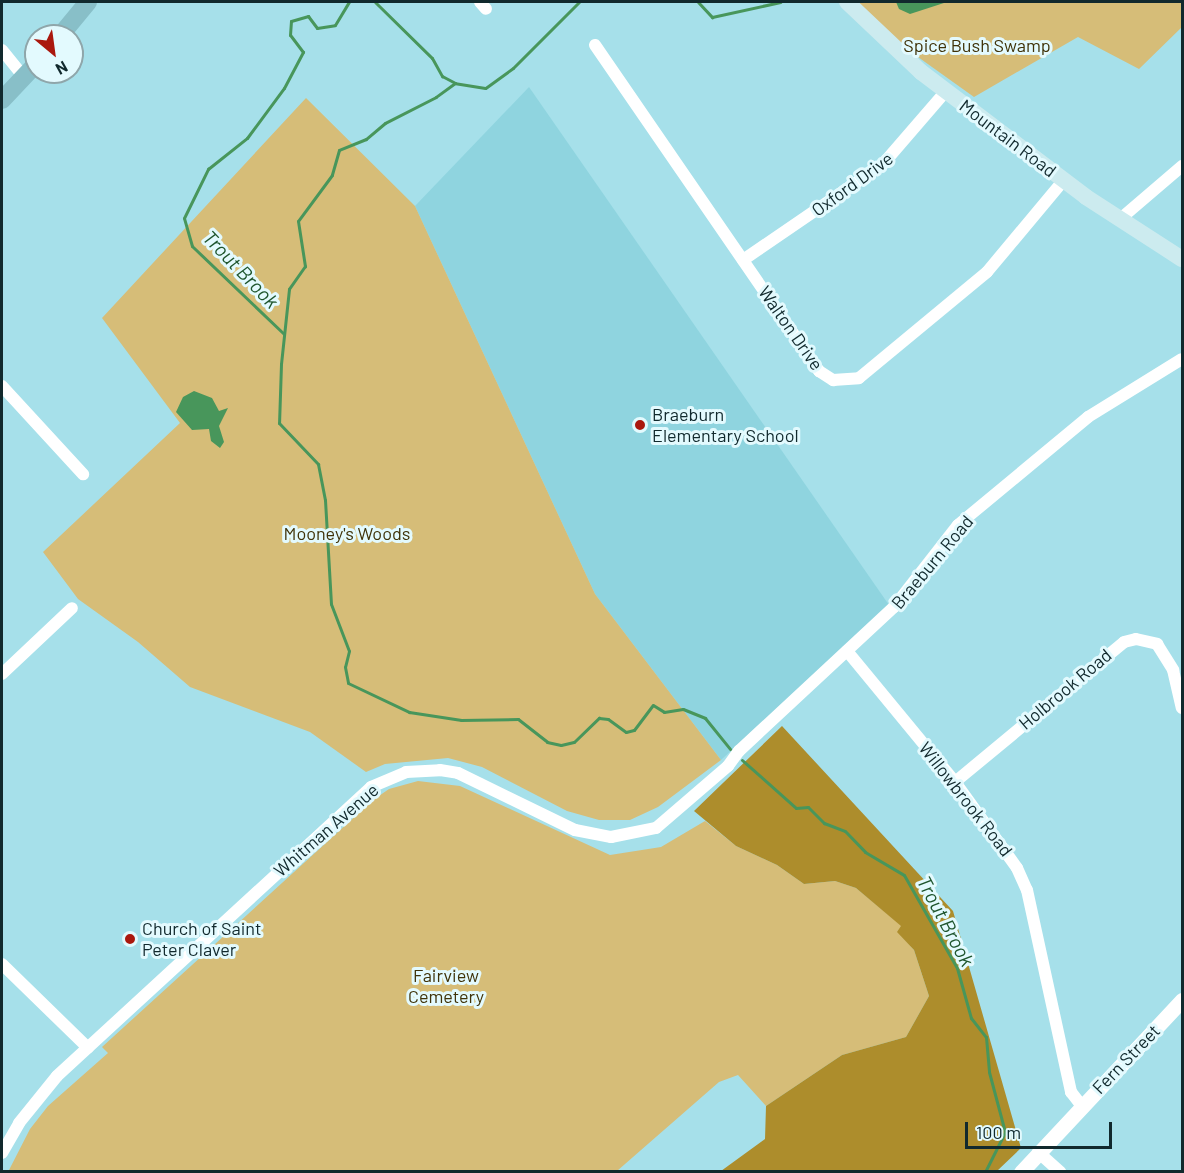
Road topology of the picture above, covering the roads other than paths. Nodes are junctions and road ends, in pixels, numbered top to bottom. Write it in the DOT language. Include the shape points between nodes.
graph roads {
  1 [pos="88,2"];
  2 [pos="847,2"];
  3 [pos="70,24"];
  4 [pos="595,45"];
  5 [pos="2,50"];
  6 [pos="24,66"];
  7 [pos="24,77"];
  8 [pos="24,83"];
  9 [pos="946,91"];
  10 [pos="2,100"];
  11 [pos="2,114"];
  12 [pos="1182,166"];
  13 [pos="1064,180"];
  14 [pos="1119,220"];
  15 [pos="1182,259"];
  16 [pos="743,260"];
  17 [pos="1182,359"];
  18 [pos="2,386"];
  19 [pos="82,474"];
  20 [pos="72,608"];
  21 [pos="847,651"];
  22 [pos="2,674"];
  23 [pos="1182,708"];
  24 [pos="728,766"];
  25 [pos="955,782"];
  26 [pos="2,964"];
  27 [pos="1182,1000"];
  28 [pos="88,1047"];
  29 [pos="1082,1106"];
  30 [pos="1038,1152"];
  31 [pos="2,1153"];
  32 [pos="1021,1172"];
  33 [pos="1060,1172"];
  1 -- 3 [label="main road"];
  2 -- 9 [label="main road, Mountain Road" via="893,49"];
  4 -- 16 [label="street, Walton Drive"];
  5 -- 6 [label="street"];
  7 -- 10 [label="main road"];
  8 -- 11 [label="main road"];
  9 -- 13 [label="main road, Mountain Road"];
  9 -- 16 [label="street, Oxford Drive" via="884,164"];
  12 -- 14 [label="street"];
  13 -- 14 [label="main road, Mountain Road"];
  13 -- 16 [label="street, Walton Drive" via="987,272 852,381 834,380 819,371"];
  14 -- 15 [label="main road, Mountain Road"];
  17 -- 21 [label="street, Braeburn Road" via="1088,417 958,525 894,607"];
  18 -- 19 [label="street"];
  20 -- 22 [label="street"];
  21 -- 24 [label="street, Braeburn Road" via="739,751"];
  21 -- 25 [label="street, Willowbrook Road"];
  23 -- 25 [label="street, Holbrook Road" via="1169,661 1157,644 1136,639 1124,642"];
  24 -- 28 [label="street, Whitman Avenue" via="656,828 611,837 575,830 458,773 421,770 391,776 371,787"];
  25 -- 29 [label="street, Willowbrook Road" via="1007,849 1027,890 1071,1092"];
  26 -- 28 [label="street"];
  27 -- 29 [label="street, Fern Street"];
  28 -- 31 [label="street, Whitman Avenue" via="33,1104"];
  29 -- 30 [label="street, Fern Street"];
  30 -- 32 [label="street, Fern Street"];
  30 -- 33 [label="street"];
}
